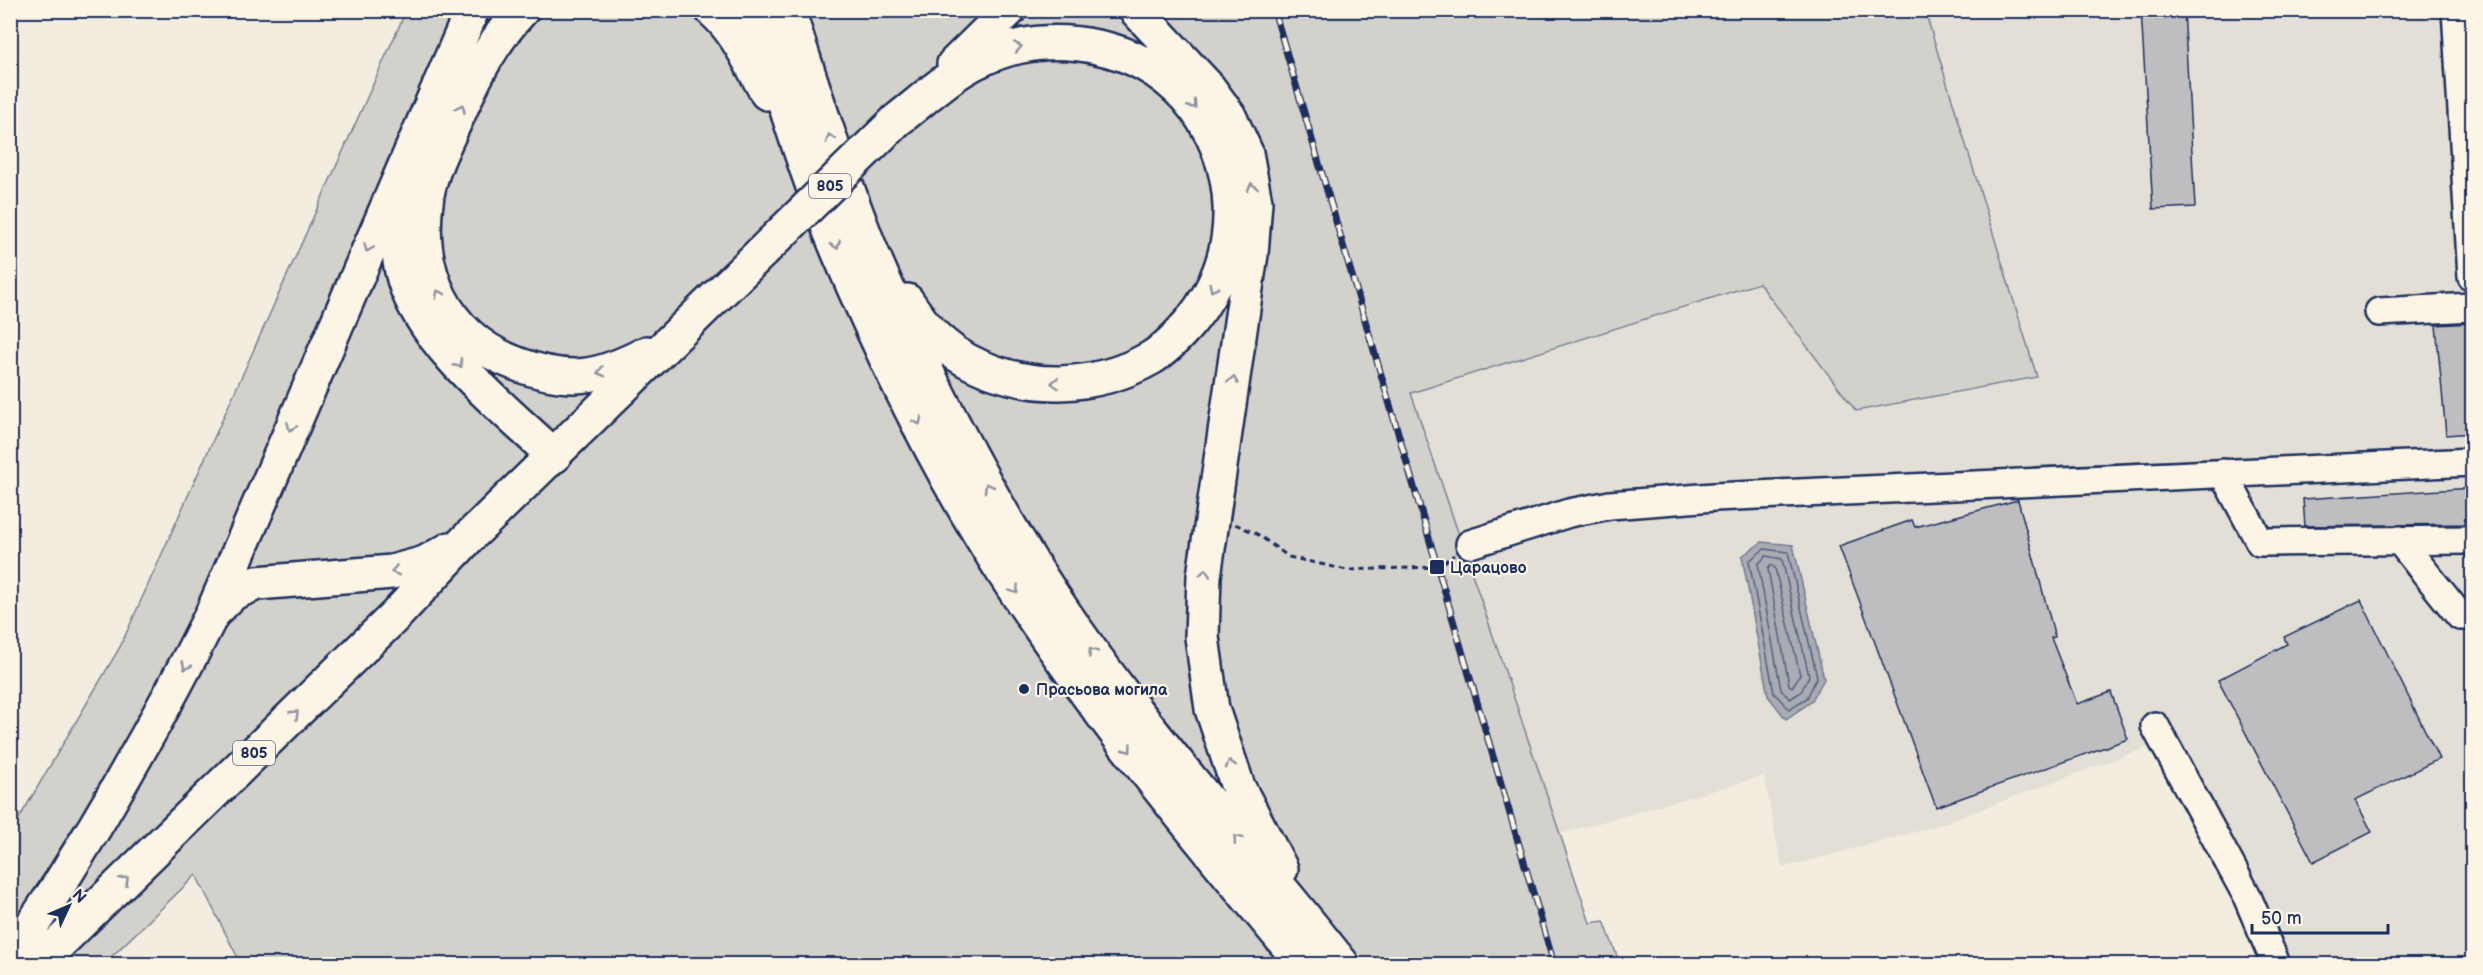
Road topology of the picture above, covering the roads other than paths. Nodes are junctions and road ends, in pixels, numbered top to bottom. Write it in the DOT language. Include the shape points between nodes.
graph roads {
  1 [pos="522,10"];
  2 [pos="712,10"];
  3 [pos="756,10"];
  4 [pos="788,10"];
  5 [pos="1009,10"];
  6 [pos="1136,10"];
  7 [pos="2456,10"];
  8 [pos="465,16"];
  9 [pos="897,120"];
  10 [pos="408,156"];
  11 [pos="807,165"];
  12 [pos="2471,228"];
  13 [pos="865,236"];
  14 [pos="2472,277"];
  15 [pos="2472,307"];
  16 [pos="2379,312"];
  17 [pos="673,339"];
  18 [pos="554,456"];
  19 [pos="2472,462"];
  20 [pos="2223,473"];
  21 [pos="467,539"];
  22 [pos="2398,540"];
  23 [pos="2472,540"];
  24 [pos="1470,544"];
  25 [pos="212,614"];
  26 [pos="2472,616"];
  27 [pos="2156,726"];
  28 [pos="10,955"];
  29 [pos="1324,958"];
  30 [pos="38,964"];
  31 [pos="2276,964"];
  17 -- 1 [label="main road, one-way" via="599,375 537,372 502,359 476,342 451,317 434,286 425,255 424,223 435,166 481,64 501,32"];
  2 -- 11 [label="main road" via="739,42"];
  3 -- 11 [label="main road"];
  13 -- 4 [label="main road, one-way"];
  5 -- 9 [label="main road, 805"];
  29 -- 6 [label="main road, one-way" via="1238,788 1212,709 1202,637 1204,576 1251,254 1255,202 1246,153 1229,116 1208,87"];
  7 -- 12 [label="street"];
  8 -- 10 [label="main road"];
  9 -- 13 [label="main road, one-way" via="977,61 1010,48 1045,42 1080,43 1117,51 1150,66 1200,112 1217,143 1228,177 1232,212 1228,244 1219,275 1203,307 1180,334 1152,357 1117,374 1080,382 1043,383 1003,375 970,362 942,344 916,315"];
  9 -- 17 [label="main road, 805, bridge"];
  10 -- 18 [label="main road, one-way" via="398,210 398,242 404,280 418,312 466,372"];
  10 -- 25 [label="main road, one-way"];
  11 -- 29 [label="main road, one-way" via="838,251 883,351 936,456 1004,573 1071,674 1140,766"];
  12 -- 14 [label="street"];
  29 -- 13 [label="main road, one-way" via="1094,656 1028,557 961,440"];
  15 -- 16 [label="street"];
  17 -- 18 [label="main road, 805"];
  18 -- 21 [label="main road, 805"];
  19 -- 20 [label="street"];
  20 -- 22 [label="street" via="2260,542"];
  20 -- 24 [label="street" via="1610,505 1569,513"];
  21 -- 25 [label="main road, 805, one-way" via="425,563 392,572 257,583 233,593"];
  30 -- 21 [label="main road, 805, one-way" via="396,615"];
  22 -- 23 [label="street"];
  22 -- 26 [label="street" via="2460,616"];
  25 -- 28 [label="main road, 805, one-way" via="131,766 56,890"];
  27 -- 31 [label="street" via="2246,894"];
}
